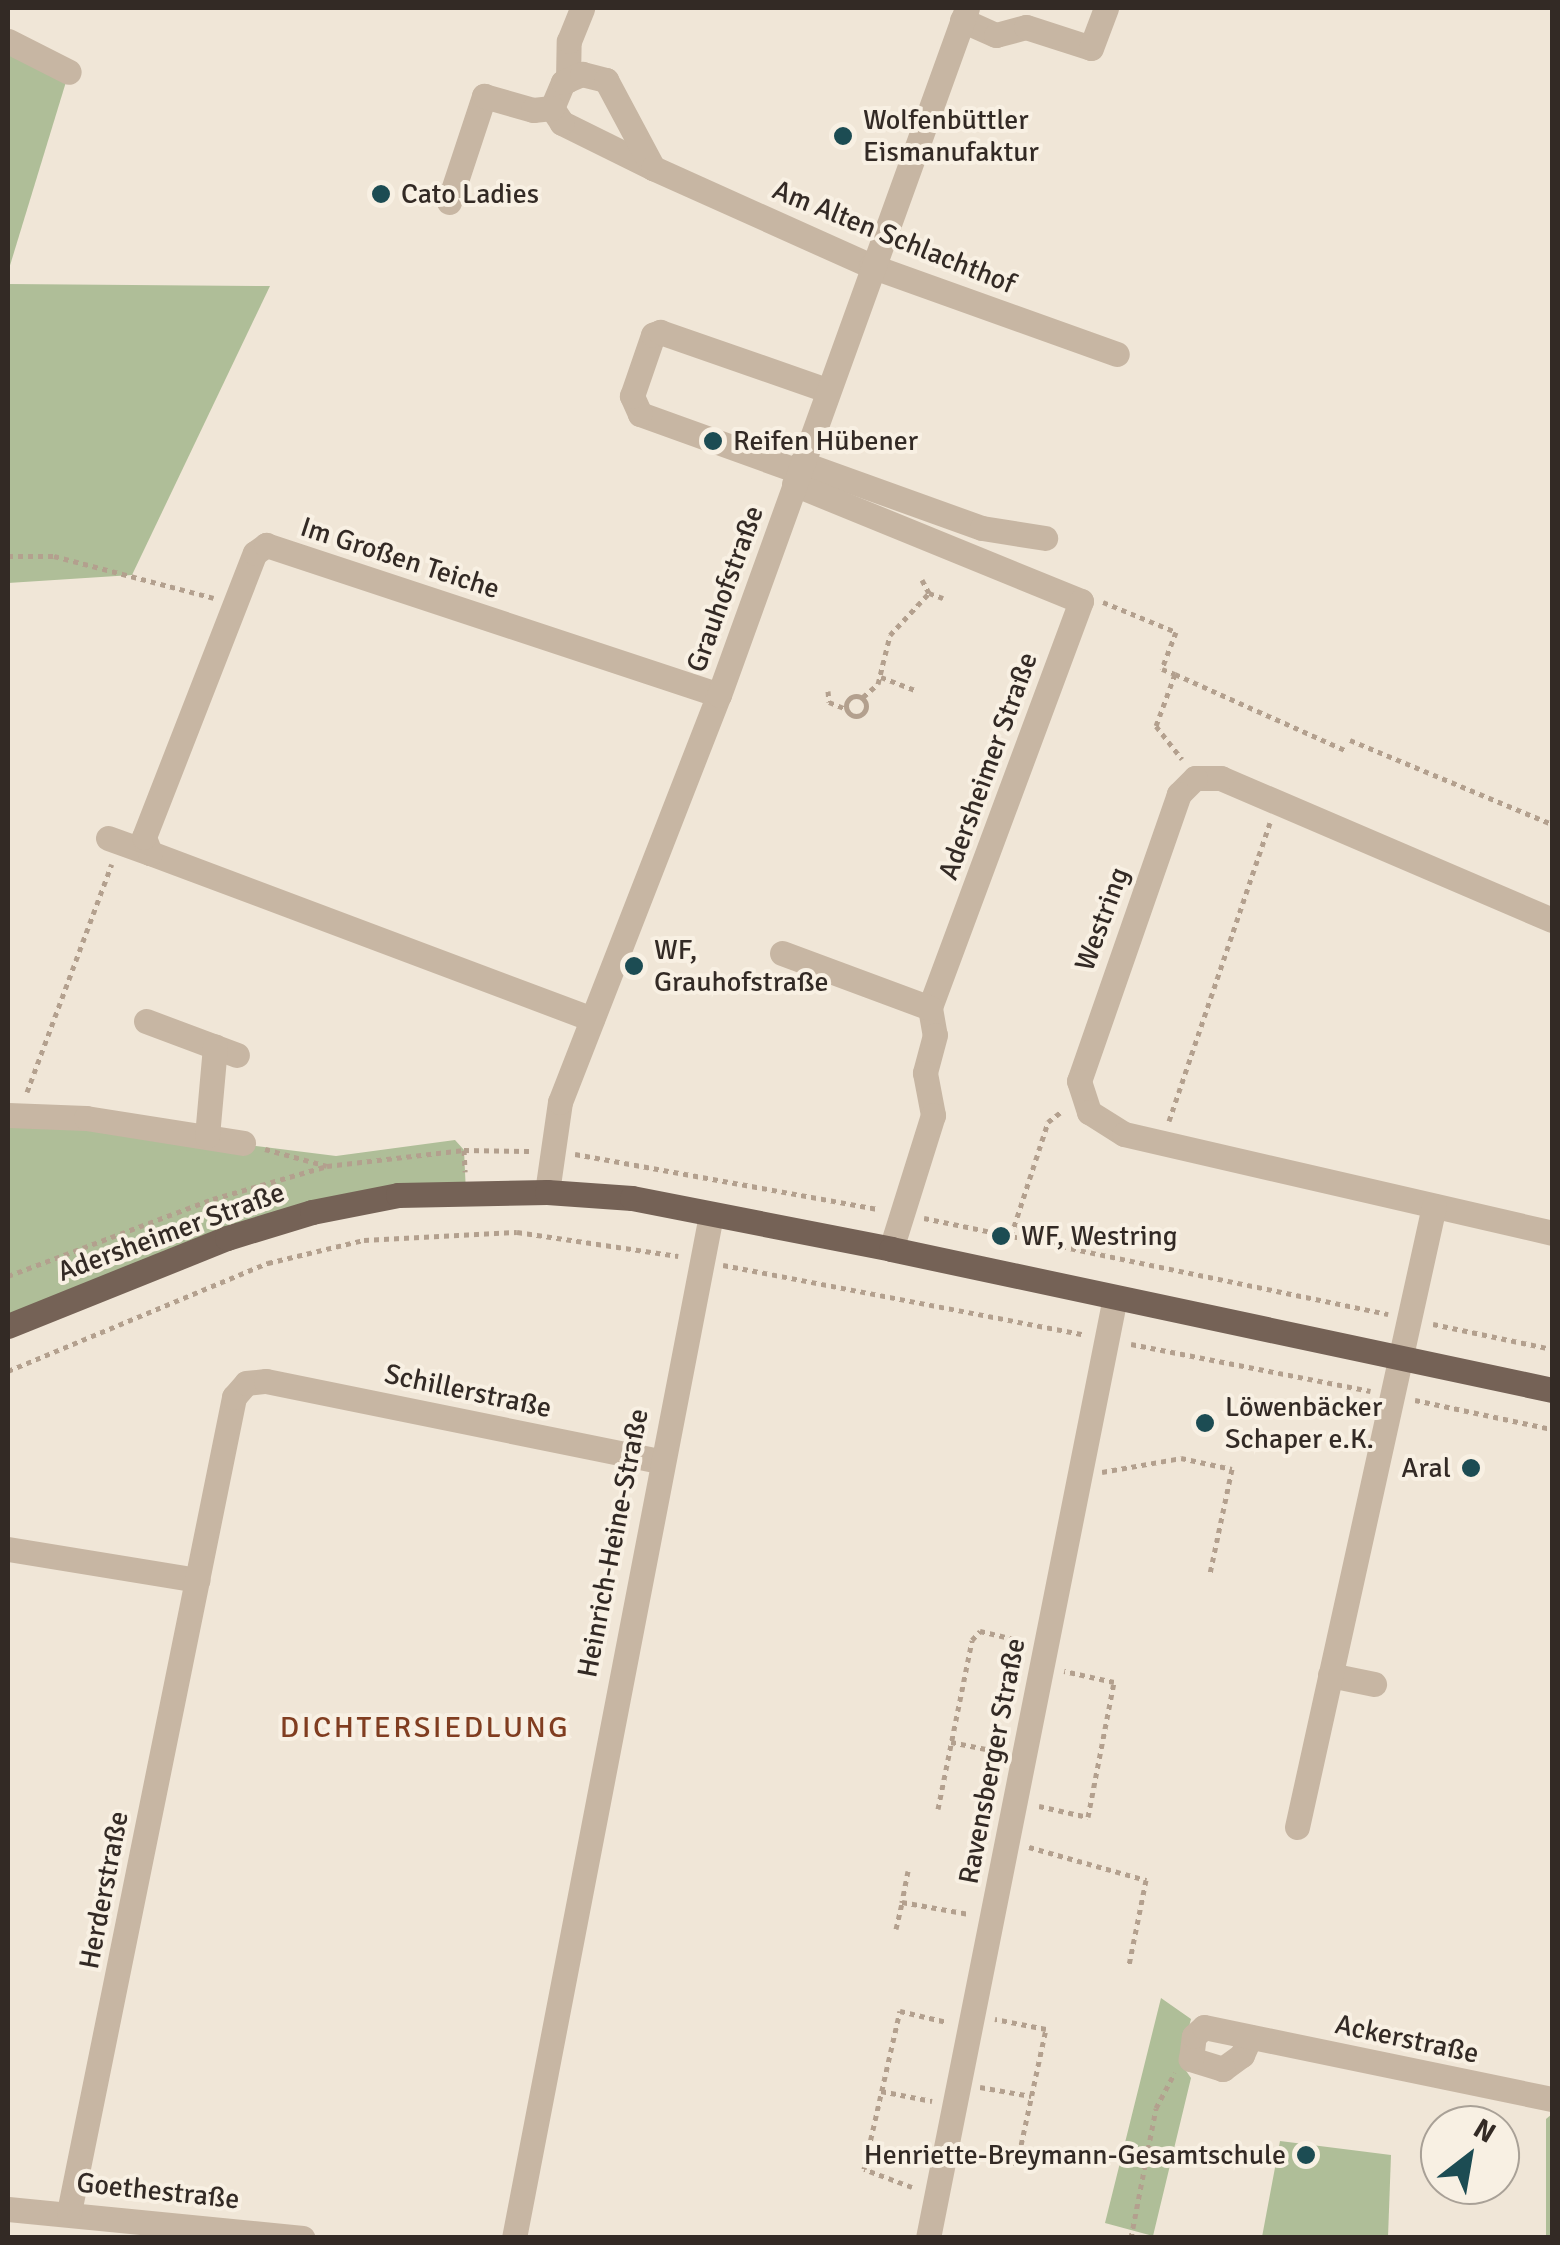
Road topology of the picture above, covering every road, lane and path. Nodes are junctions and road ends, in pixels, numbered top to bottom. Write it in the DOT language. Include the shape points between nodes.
graph roads {
  1 [pos="582,8"];
  2 [pos="1106,8"];
  3 [pos="965,14"];
  4 [pos="8,41"];
  5 [pos="69,72"];
  6 [pos="568,80"];
  7 [pos="552,108"];
  8 [pos="653,168"];
  9 [pos="448,202"];
  10 [pos="871,266"];
  11 [pos="1116,354"];
  12 [pos="827,390"];
  13 [pos="798,473"];
  14 [pos="1044,538"];
  15 [pos="8,556"];
  16 [pos="922,580"];
  17 [pos="929,594"];
  18 [pos="943,598"];
  19 [pos="1080,601"];
  20 [pos="236,604"];
  21 [pos="1175,674"];
  22 [pos="880,677"];
  23 [pos="828,690"];
  24 [pos="915,690"];
  25 [pos="719,695"];
  26 [pos="863,697"];
  27 [pos="846,709"];
  28 [pos="1350,740"];
  29 [pos="1346,750"];
  30 [pos="1196,778"];
  31 [pos="1278,802"];
  32 [pos="1552,824"];
  33 [pos="114,840"];
  34 [pos="150,852"];
  35 [pos="1552,920"];
  36 [pos="782,953"];
  37 [pos="930,1008"];
  38 [pos="592,1019"];
  39 [pos="146,1021"];
  40 [pos="1081,1098"];
  41 [pos="14,1114"];
  42 [pos="207,1136"];
  43 [pos="1162,1142"];
  44 [pos="242,1143"];
  45 [pos="327,1166"];
  46 [pos="546,1192"];
  47 [pos="1434,1206"];
  48 [pos="710,1215"];
  49 [pos="1552,1233"];
  50 [pos="1011,1236"];
  51 [pos="892,1249"];
  52 [pos="700,1260"];
  53 [pos="1115,1297"];
  54 [pos="8,1326"];
  55 [pos="1106,1339"];
  56 [pos="1398,1357"];
  57 [pos="8,1371"];
  58 [pos="266,1380"];
  59 [pos="1552,1390"];
  60 [pos="1390,1395"];
  61 [pos="1552,1429"];
  62 [pos="658,1461"];
  63 [pos="1080,1476"];
  64 [pos="8,1549"];
  65 [pos="1210,1573"];
  66 [pos="197,1580"];
  67 [pos="1043,1656"];
  68 [pos="1330,1674"];
  69 [pos="1374,1684"];
  70 [pos="951,1742"];
  71 [pos="1024,1757"];
  72 [pos="1015,1801"];
  73 [pos="938,1808"];
  74 [pos="1297,1827"];
  75 [pos="1007,1841"];
  76 [pos="908,1871"];
  77 [pos="902,1902"];
  78 [pos="991,1919"];
  79 [pos="896,1929"];
  80 [pos="1129,1965"];
  81 [pos="971,2021"];
  82 [pos="1191,2059"];
  83 [pos="881,2091"];
  84 [pos="956,2094"];
  85 [pos="1032,2096"];
  86 [pos="1552,2099"];
  87 [pos="945,2148"];
  88 [pos="936,2193"];
  89 [pos="8,2209"];
  90 [pos="69,2212"];
  91 [pos="303,2238"];
  92 [pos="514,2238"];
  93 [pos="928,2238"];
  94 [pos="1132,2238"];
  1 -- 6 [label="street" via="569,41"];
  2 -- 3 [label="street" via="1090,48 1026,27 996,35"];
  3 -- 10 [label="street, Grauhofstraße"];
  4 -- 5 [label="street"];
  6 -- 7 [label="street"];
  6 -- 8 [label="street" via="582,74 606,80"];
  7 -- 8 [label="street, Am Alten Schlachthof" via="575,135"];
  7 -- 9 [label="street" via="532,110 484,96"];
  8 -- 10 [label="street, Am Alten Schlachthof"];
  10 -- 11 [label="street, Am Alten Schlachthof"];
  10 -- 12 [label="street, Grauhofstraße"];
  12 -- 13 [label="street, Grauhofstraße"];
  12 -- 13 [label="street" via="653,335 632,396 640,414"];
  13 -- 14 [label="street" via="982,528"];
  13 -- 19 [label="street"];
  13 -- 25 [label="street, Grauhofstraße"];
  15 -- 20 [label="path" via="54,556"];
  16 -- 17 [label="path"];
  17 -- 18 [label="path"];
  17 -- 22 [label="path" via="890,635"];
  19 -- 21 [label="path" via="1101,601 1176,632 1162,669"];
  19 -- 37 [label="street, Adersheimer Straße"];
  20 -- 25 [label="street, Im Großen Teiche" via="255,553 266,546"];
  20 -- 34 [label="street, Im Großen Teiche" via="144,837"];
  21 -- 29 [label="path"];
  21 -- 30 [label="path" via="1156,726"];
  22 -- 24 [label="path"];
  22 -- 26 [label="path"];
  23 -- 27 [label="path" via="829,702"];
  25 -- 38 [label="street, Grauhofstraße"];
  26 -- 27 [label="path" via="850,698"];
  26 -- 27 [label="path" via="860,715"];
  28 -- 32 [label="path"];
  30 -- 31 [label="street" via="1221,778"];
  30 -- 40 [label="street, Westring" via="1179,794 1081,1066"];
  31 -- 35 [label="street"];
  31 -- 43 [label="path"];
  33 -- 34 [label="street"];
  33 -- 41 [label="path"];
  34 -- 38 [label="street"];
  36 -- 37 [label="street"];
  37 -- 51 [label="street, Adersheimer Straße" via="935,1034 925,1072 933,1115"];
  38 -- 46 [label="street, Grauhofstraße" via="560,1102"];
  39 -- 42 [label="street" via="226,1050"];
  40 -- 43 [label="street" via="1102,1123"];
  40 -- 50 [label="path" via="1048,1122"];
  41 -- 42 [label="street"];
  42 -- 44 [label="street"];
  43 -- 47 [label="street"];
  44 -- 45 [label="path"];
  46 -- 48 [label="main road, Adersheimer Straße" via="632,1198"];
  46 -- 54 [label="main road, Adersheimer Straße" via="398,1195 312,1212 227,1238"];
  47 -- 49 [label="street"];
  47 -- 56 [label="street"];
  48 -- 51 [label="main road, Adersheimer Straße"];
  48 -- 52 [label="street, Heinrich-Heine-Straße"];
  51 -- 53 [label="main road, Adersheimer Straße"];
  52 -- 55 [label="path"];
  52 -- 57 [label="path" via="517,1232 364,1240 268,1263"];
  52 -- 62 [label="street, Heinrich-Heine-Straße"];
  53 -- 55 [label="street, Ravensberger Straße"];
  53 -- 56 [label="main road, Adersheimer Straße"];
  55 -- 60 [label="path"];
  55 -- 63 [label="street, Ravensberger Straße"];
  56 -- 59 [label="main road, Adersheimer Straße"];
  56 -- 60 [label="street"];
  58 -- 62 [label="street, Schillerstraße"];
  58 -- 66 [label="street, Herderstraße" via="246,1383 225,1421"];
  60 -- 61 [label="path"];
  60 -- 68 [label="street"];
  62 -- 92 [label="street, Heinrich-Heine-Straße"];
  63 -- 65 [label="path" via="1181,1458 1232,1470"];
  63 -- 67 [label="street, Ravensberger Straße"];
  64 -- 66 [label="street"];
  66 -- 90 [label="street, Herderstraße"];
  67 -- 70 [label="path" via="980,1631 972,1640"];
  67 -- 71 [label="street, Ravensberger Straße"];
  67 -- 72 [label="path" via="1114,1682 1088,1816"];
  68 -- 69 [label="street"];
  68 -- 74 [label="street"];
  70 -- 71 [label="path"];
  70 -- 73 [label="path"];
  71 -- 72 [label="street, Ravensberger Straße"];
  72 -- 75 [label="street, Ravensberger Straße"];
  75 -- 78 [label="street, Ravensberger Straße"];
  75 -- 80 [label="path" via="1146,1880"];
  76 -- 77 [label="path"];
  77 -- 78 [label="path"];
  77 -- 79 [label="path"];
  78 -- 81 [label="street, Ravensberger Straße"];
  81 -- 83 [label="path" via="900,2011"];
  81 -- 84 [label="street, Ravensberger Straße"];
  81 -- 85 [label="path" via="1046,2029"];
  82 -- 86 [label="street, Ackerstraße" via="1194,2036 1204,2027"];
  82 -- 94 [label="path" via="1164,2086 1156,2108"];
  83 -- 84 [label="path"];
  83 -- 88 [label="path" via="864,2169"];
  84 -- 85 [label="path"];
  84 -- 87 [label="street, Ravensberger Straße"];
  85 -- 87 [label="path" via="1017,2164"];
  87 -- 88 [label="street, Ravensberger Straße"];
  88 -- 93 [label="street, Ravensberger Straße"];
  89 -- 90 [label="street, Goethestraße"];
  90 -- 91 [label="street, Goethestraße"];
}
